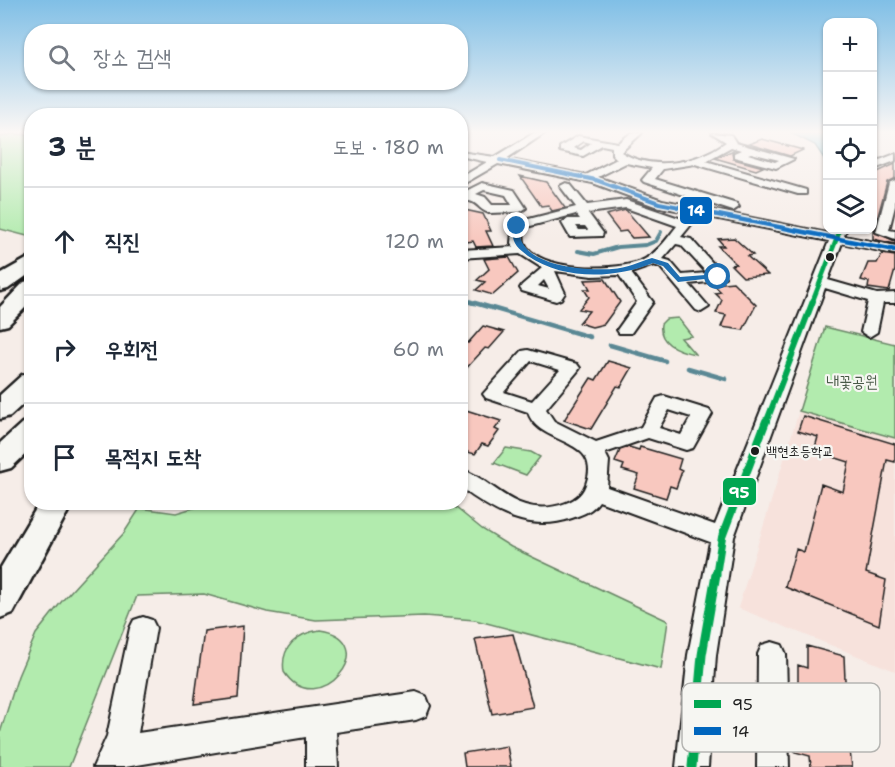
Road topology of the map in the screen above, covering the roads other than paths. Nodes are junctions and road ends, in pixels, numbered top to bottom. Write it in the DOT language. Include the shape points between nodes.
graph roads {
  1 [pos="485,169"];
  2 [pos="543,169"];
  3 [pos="606,169"];
  4 [pos="658,169"];
  5 [pos="722,169"];
  6 [pos="468,178"];
  7 [pos="588,178"];
  8 [pos="895,183"];
  9 [pos="566,186"];
  10 [pos="802,192"];
  11 [pos="877,205"];
  12 [pos="733,207"];
  13 [pos="888,207"];
  14 [pos="696,210"];
  15 [pos="584,214"];
  16 [pos="683,224"];
  17 [pos="823,231"];
  18 [pos="838,234"];
  19 [pos="895,235"];
  20 [pos="672,238"];
  21 [pos="524,250"];
  22 [pos="895,250"];
  23 [pos="468,254"];
  24 [pos="652,260"];
  25 [pos="24,268"];
  26 [pos="623,271"];
  27 [pos="24,278"];
  28 [pos="678,280"];
  29 [pos="819,282"];
  30 [pos="0,284"];
  31 [pos="0,295"];
  32 [pos="24,295"];
  33 [pos="895,298"];
  34 [pos="876,299"];
  35 [pos="701,308"];
  36 [pos="0,320"];
  37 [pos="625,330"];
  38 [pos="869,332"];
  39 [pos="24,388"];
  40 [pos="24,406"];
  41 [pos="536,408"];
  42 [pos="0,410"];
  43 [pos="0,427"];
  44 [pos="648,431"];
  45 [pos="24,438"];
  46 [pos="592,450"];
  47 [pos="24,452"];
  48 [pos="0,461"];
  49 [pos="0,474"];
  50 [pos="468,482"];
  51 [pos="594,491"];
  52 [pos="52,510"];
  53 [pos="722,537"];
  54 [pos="0,602"];
  55 [pos="143,628"];
  56 [pos="772,654"];
  57 [pos="700,683"];
  58 [pos="772,683"];
  59 [pos="416,706"];
  60 [pos="321,721"];
  61 [pos="693,752"];
  62 [pos="773,752"];
  63 [pos="114,759"];
  64 [pos="322,767"];
  65 [pos="692,767"];
  66 [pos="773,767"];
  1 -- 6 [label="street"];
  2 -- 7 [label="street"];
  3 -- 7 [label="street"];
  4 -- 12 [label="street" via="648,180"];
  5 -- 10 [label="street"];
  7 -- 14 [label="street" via="651,201"];
  8 -- 13 [label="street"];
  9 -- 15 [label="street"];
  11 -- 13 [label="street"];
  13 -- 19 [label="street" via="882,232"];
  14 -- 16 [label="street"];
  14 -- 17 [label="street"];
  15 -- 16 [label="street" via="608,203 624,203"];
  15 -- 21 [label="street" via="520,223 515,236"];
  16 -- 20 [label="street"];
  18 -- 22 [label="street"];
  18 -- 29 [label="street"];
  20 -- 24 [label="street"];
  20 -- 28 [label="street" via="686,242 718,277"];
  21 -- 23 [label="street"];
  21 -- 26 [label="street" via="547,270"];
  24 -- 26 [label="street"];
  24 -- 28 [label="street" via="665,264"];
  25 -- 30 [label="highway"];
  26 -- 37 [label="street" via="645,302"];
  27 -- 31 [label="highway"];
  28 -- 35 [label="street"];
  29 -- 34 [label="street"];
  29 -- 53 [label="street"];
  32 -- 36 [label="highway"];
  33 -- 34 [label="street"];
  34 -- 38 [label="street"];
  39 -- 42 [label="highway"];
  40 -- 43 [label="highway"];
  41 -- 46 [label="street" via="544,423 575,436"];
  44 -- 46 [label="street"];
  45 -- 48 [label="highway"];
  46 -- 51 [label="street" via="600,464"];
  47 -- 49 [label="highway"];
  50 -- 51 [label="street" via="501,505 522,514 568,511 584,505"];
  51 -- 53 [label="street"];
  52 -- 54 [label="highway"];
  53 -- 57 [label="street"];
  55 -- 63 [label="street"];
  56 -- 58 [label="street"];
  59 -- 60 [label="street"];
  60 -- 63 [label="street"];
  60 -- 64 [label="street"];
  61 -- 65 [label="street"];
  62 -- 66 [label="street"];
}
